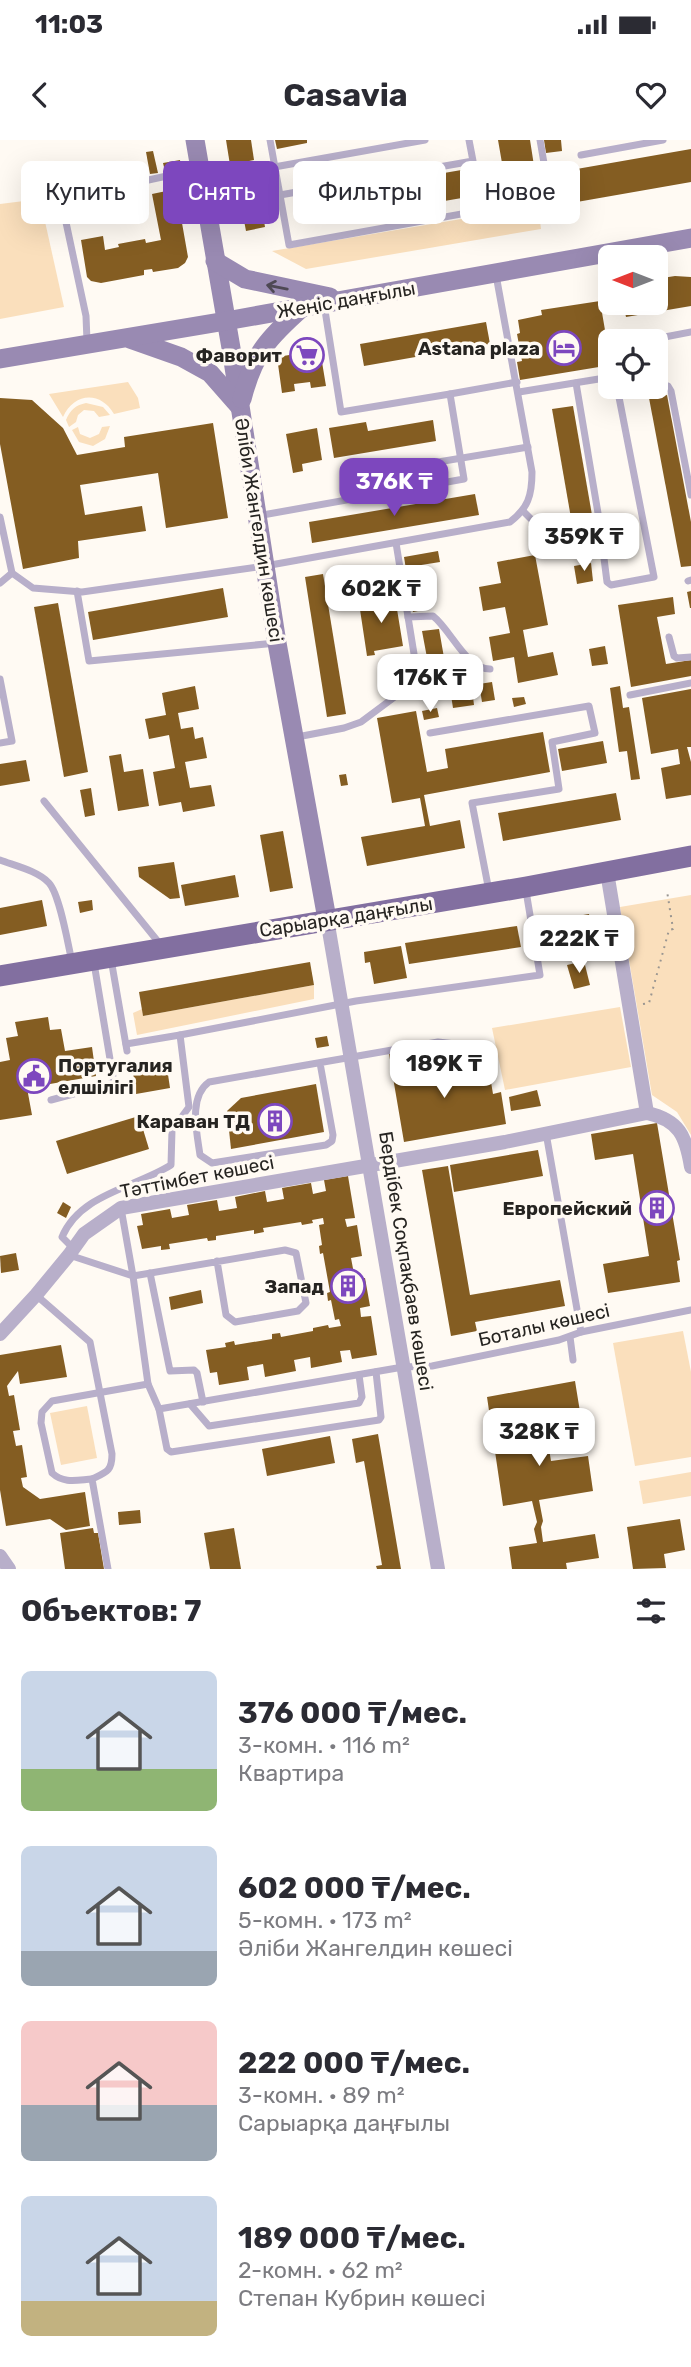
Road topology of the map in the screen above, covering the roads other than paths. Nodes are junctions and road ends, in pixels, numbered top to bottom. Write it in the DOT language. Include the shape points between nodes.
graph roads {
  1 [pos="195,140"];
  2 [pos="270,140"];
  3 [pos="425,140"];
  4 [pos="469,140"];
  5 [pos="540,140"];
  6 [pos="663,140"];
  7 [pos="581,155"];
  8 [pos="198,161"];
  9 [pos="274,161"];
  10 [pos="279,166"];
  11 [pos="163,181"];
  12 [pos="279,189"];
  13 [pos="280,195"];
  14 [pos="209,224"];
  15 [pos="691,238"];
  16 [pos="215,261"];
  17 [pos="496,274"];
  18 [pos="344,300"];
  19 [pos="323,303"];
  20 [pos="303,306"];
  21 [pos="226,321"];
  22 [pos="691,332"];
  23 [pos="668,336"];
  24 [pos="126,337"];
  25 [pos="87,343"];
  26 [pos="0,359"];
  27 [pos="598,379"];
  28 [pos="517,382"];
  29 [pos="576,383"];
  30 [pos="668,386"];
  31 [pos="519,392"];
  32 [pos="450,394"];
  33 [pos="619,399"];
  34 [pos="240,407"];
  35 [pos="528,447"];
  36 [pos="461,459"];
  37 [pos="390,470"];
  38 [pos="691,495"];
  39 [pos="523,511"];
  40 [pos="257,516"];
  41 [pos="0,517"];
  42 [pos="599,519"];
  43 [pos="396,543"];
  44 [pos="265,566"];
  45 [pos="12,573"];
  46 [pos="0,583"];
  47 [pos="78,591"];
  48 [pos="408,617"];
  49 [pos="669,637"];
  50 [pos="277,643"];
  51 [pos="691,657"];
  52 [pos="490,669"];
  53 [pos="0,679"];
  54 [pos="691,683"];
  55 [pos="630,695"];
  56 [pos="430,733"];
  57 [pos="294,737"];
  58 [pos="0,743"];
  59 [pos="44,801"];
  60 [pos="691,856"];
  61 [pos="0,860"];
  62 [pos="607,872"];
  63 [pos="526,887"];
  64 [pos="489,893"];
  65 [pos="327,919"];
  66 [pos="163,947"];
  67 [pos="92,960"];
  68 [pos="0,976"];
  69 [pos="341,1003"];
  70 [pos="180,1035"];
  71 [pos="352,1057"];
  72 [pos="492,1058"];
  73 [pos="320,1063"];
  74 [pos="51,1100"];
  75 [pos="647,1113"];
  76 [pos="545,1133"];
  77 [pos="689,1146"];
  78 [pos="370,1166"];
  79 [pos="691,1167"];
  80 [pos="121,1208"];
  81 [pos="71,1252"];
  82 [pos="217,1261"];
  83 [pos="150,1273"];
  84 [pos="133,1276"];
  85 [pos="36,1295"];
  86 [pos="691,1310"];
  87 [pos="581,1332"];
  88 [pos="0,1334"];
  89 [pos="569,1337"];
  90 [pos="573,1360"];
  91 [pos="403,1367"];
  92 [pos="376,1373"];
  93 [pos="359,1375"];
  94 [pos="148,1384"];
  95 [pos="101,1392"];
  96 [pos="203,1402"];
  97 [pos="190,1404"];
  98 [pos="159,1409"];
  99 [pos="92,1479"];
  100 [pos="108,1569"];
  101 [pos="438,1569"];
  1 -- 8 [label="main road, Әліби Жангелдин көшесі"];
  2 -- 9 [label="lane"];
  3 -- 10 [label="lane"];
  4 -- 13 [label="lane" via="473,161"];
  5 -- 13 [label="lane" via="550,198 289,245"];
  6 -- 7 [label="lane"];
  11 -- 25 [label="lane" via="61,199 86,316"];
  12 -- 13 [label="lane"];
  14 -- 16 [label="main road, Әліби Жангелдин көшесі"];
  15 -- 17 [label="main road, Жеңіс даңғылы"];
  18 -- 16 [label="main road, one-way" via="245,279"];
  16 -- 21 [label="main road, Әліби Жангелдин көшесі"];
  17 -- 18 [label="main road, Жеңіс даңғылы"];
  17 -- 28 [label="lane"];
  18 -- 19 [label="main road, Жеңіс даңғылы"];
  19 -- 20 [label="main road, Жеңіс даңғылы"];
  19 -- 32 [label="lane" via="341,412"];
  20 -- 21 [label="main road, Жеңіс даңғылы"];
  20 -- 34 [label="main road" via="260,350"];
  21 -- 24 [label="main road, Жеңіс даңғылы"];
  21 -- 34 [label="main road, Әліби Жангелдин көшесі"];
  22 -- 23 [label="lane"];
  24 -- 25 [label="main road, Жеңіс даңғылы"];
  24 -- 34 [label="main road" via="210,373"];
  25 -- 26 [label="main road, Жеңіс даңғылы"];
  27 -- 29 [label="lane"];
  28 -- 31 [label="lane"];
  28 -- 32 [label="lane"];
  29 -- 31 [label="lane"];
  29 -- 42 [label="lane"];
  30 -- 38 [label="lane"];
  31 -- 35 [label="lane"];
  32 -- 36 [label="lane"];
  33 -- 42 [label="lane" via="654,577 607,582"];
  34 -- 40 [label="main road, Әліби Жангелдин көшесі"];
  35 -- 36 [label="lane"];
  35 -- 39 [label="lane" via="532,486"];
  36 -- 37 [label="lane"];
  36 -- 40 [label="lane" via="464,479"];
  39 -- 42 [label="lane" via="534,522 548,524"];
  39 -- 43 [label="lane" via="510,522"];
  40 -- 44 [label="main road, Әліби Жангелдин көшесі"];
  41 -- 45 [label="lane"];
  43 -- 44 [label="lane"];
  43 -- 48 [label="lane"];
  44 -- 47 [label="lane"];
  44 -- 50 [label="main road, Әліби Жангелдин көшесі"];
  45 -- 46 [label="lane"];
  45 -- 47 [label="lane" via="33,588"];
  47 -- 50 [label="lane" via="89,660"];
  48 -- 52 [label="lane" via="433,616 468,660"];
  48 -- 57 [label="lane" via="415,674 408,687 361,722"];
  49 -- 51 [label="lane" via="674,656"];
  50 -- 57 [label="main road, Әліби Жангелдин көшесі"];
  53 -- 58 [label="lane" via="12,741"];
  54 -- 55 [label="lane"];
  56 -- 64 [label="lane" via="589,706 595,733 552,742 559,789 472,803"];
  57 -- 65 [label="main road, Әліби Жангелдин көшесі"];
  59 -- 66 [label="lane"];
  60 -- 62 [label="main road, Сарыарқа даңғылы"];
  61 -- 67 [label="lane" via="49,882"];
  62 -- 63 [label="main road, Сарыарқа даңғылы"];
  62 -- 75 [label="street"];
  63 -- 64 [label="main road, Сарыарқа даңғылы"];
  63 -- 69 [label="lane" via="540,975"];
  64 -- 65 [label="main road, Сарыарқа даңғылы"];
  65 -- 66 [label="main road, Сарыарқа даңғылы"];
  65 -- 69 [label="street, Бердібек Соқпақбаев көшесі"];
  66 -- 67 [label="main road, Сарыарқа даңғылы"];
  67 -- 68 [label="main road, Сарыарқа даңғылы"];
  67 -- 70 [label="lane" via="127,1048"];
  67 -- 74 [label="lane" via="114,1083"];
  69 -- 70 [label="lane"];
  69 -- 71 [label="street, Бердібек Соқпақбаев көшесі"];
  70 -- 81 [label="lane" via="190,1107 173,1130 171,1165 88,1203 68,1223 62,1237"];
  71 -- 72 [label="lane" via="438,1042 491,1048"];
  71 -- 73 [label="lane"];
  71 -- 78 [label="street, Бердібек Соқпақбаев көшесі"];
  73 -- 73 [label="lane" via="332,1141 212,1163 200,1155 195,1121 202,1087 209,1082"];
  75 -- 76 [label="street, Тәттімбет көшесі"];
  75 -- 77 [label="street" via="669,1120"];
  76 -- 78 [label="street, Тәттімбет көшесі"];
  76 -- 87 [label="lane"];
  77 -- 79 [label="street"];
  78 -- 80 [label="street, Тәттімбет көшесі"];
  78 -- 91 [label="street, Бердібек Соқпақбаев көшесі"];
  80 -- 81 [label="street, Тәттімбет көшесі" via="93,1225"];
  80 -- 84 [label="lane"];
  81 -- 84 [label="lane"];
  81 -- 85 [label="street, Тәттімбет көшесі"];
  82 -- 82 [label="lane" via="291,1250 296,1253 306,1303 298,1311 235,1322 226,1315"];
  82 -- 83 [label="lane"];
  83 -- 84 [label="lane"];
  83 -- 96 [label="lane" via="170,1371 194,1370"];
  84 -- 94 [label="lane"];
  85 -- 88 [label="street, Тәттімбет көшесі"];
  85 -- 95 [label="lane" via="90,1342"];
  86 -- 87 [label="lane, Боталы көшесі"];
  87 -- 89 [label="lane, Боталы көшесі"];
  89 -- 90 [label="lane"];
  89 -- 91 [label="lane, Боталы көшесі" via="432,1366"];
  91 -- 92 [label="lane, Боталы көшесі"];
  91 -- 101 [label="street, Бердібек Соқпақбаев көшесі"];
  92 -- 93 [label="lane, Боталы көшесі"];
  92 -- 98 [label="lane" via="379,1420 171,1452"];
  93 -- 96 [label="lane, Боталы көшесі"];
  93 -- 97 [label="lane" via="359,1403 209,1426"];
  94 -- 95 [label="lane"];
  94 -- 98 [label="lane"];
  95 -- 99 [label="lane" via="112,1467"];
  95 -- 99 [label="lane" via="52,1401 42,1412 52,1473 65,1482"];
  96 -- 97 [label="lane, Боталы көшесі"];
  97 -- 98 [label="lane, Боталы көшесі"];
  99 -- 100 [label="lane"];
}
